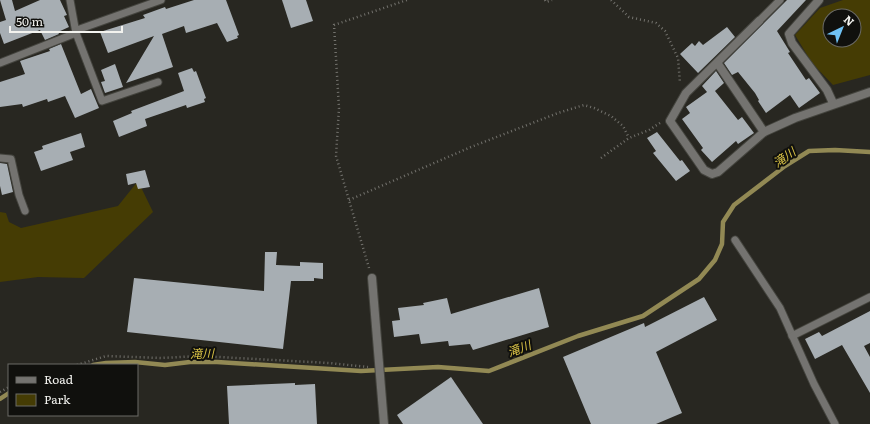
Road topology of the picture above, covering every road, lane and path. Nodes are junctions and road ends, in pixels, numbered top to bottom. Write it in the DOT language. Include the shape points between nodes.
graph roads {
  1 [pos="70,0"];
  2 [pos="161,0"];
  3 [pos="407,0"];
  4 [pos="545,0"];
  5 [pos="552,0"];
  6 [pos="611,0"];
  7 [pos="780,0"];
  8 [pos="819,0"];
  9 [pos="759,21"];
  10 [pos="77,32"];
  11 [pos="0,63"];
  12 [pos="718,64"];
  13 [pos="158,82"];
  14 [pos="870,92"];
  15 [pos="680,103"];
  16 [pos="833,103"];
  17 [pos="670,121"];
  18 [pos="764,132"];
  19 [pos="629,138"];
  20 [pos="0,158"];
  21 [pos="601,158"];
  22 [pos="349,200"];
  23 [pos="25,211"];
  24 [pos="735,240"];
  25 [pos="372,278"];
  26 [pos="870,296"];
  27 [pos="792,336"];
  28 [pos="80,364"];
  29 [pos="379,367"];
  30 [pos="384,424"];
  31 [pos="835,424"];
  1 -- 10 [label="lane"];
  2 -- 10 [label="lane"];
  3 -- 22 [label="path" via="334,25 339,108 336,156"];
  4 -- 5 [label="path"];
  6 -- 15 [label="path" via="629,17 656,23 665,30 678,58"];
  7 -- 9 [label="lane"];
  8 -- 16 [label="street" via="789,34 792,43 827,90"];
  9 -- 12 [label="street"];
  10 -- 11 [label="lane"];
  10 -- 13 [label="lane" via="102,101"];
  12 -- 15 [label="street" via="686,93"];
  12 -- 18 [label="street"];
  14 -- 16 [label="street"];
  15 -- 17 [label="street"];
  16 -- 18 [label="street"];
  17 -- 18 [label="street" via="704,170 712,174 727,166"];
  17 -- 19 [label="path" via="662,122"];
  19 -- 21 [label="path"];
  19 -- 22 [label="path" via="623,126 611,116 584,105 558,112 471,147"];
  20 -- 23 [label="lane" via="11,159"];
  22 -- 25 [label="path"];
  24 -- 27 [label="lane" via="780,308"];
  25 -- 29 [label="street"];
  26 -- 27 [label="lane"];
  27 -- 31 [label="lane"];
  28 -- 29 [label="path" via="106,356 212,356"];
  29 -- 30 [label="street"];
}
